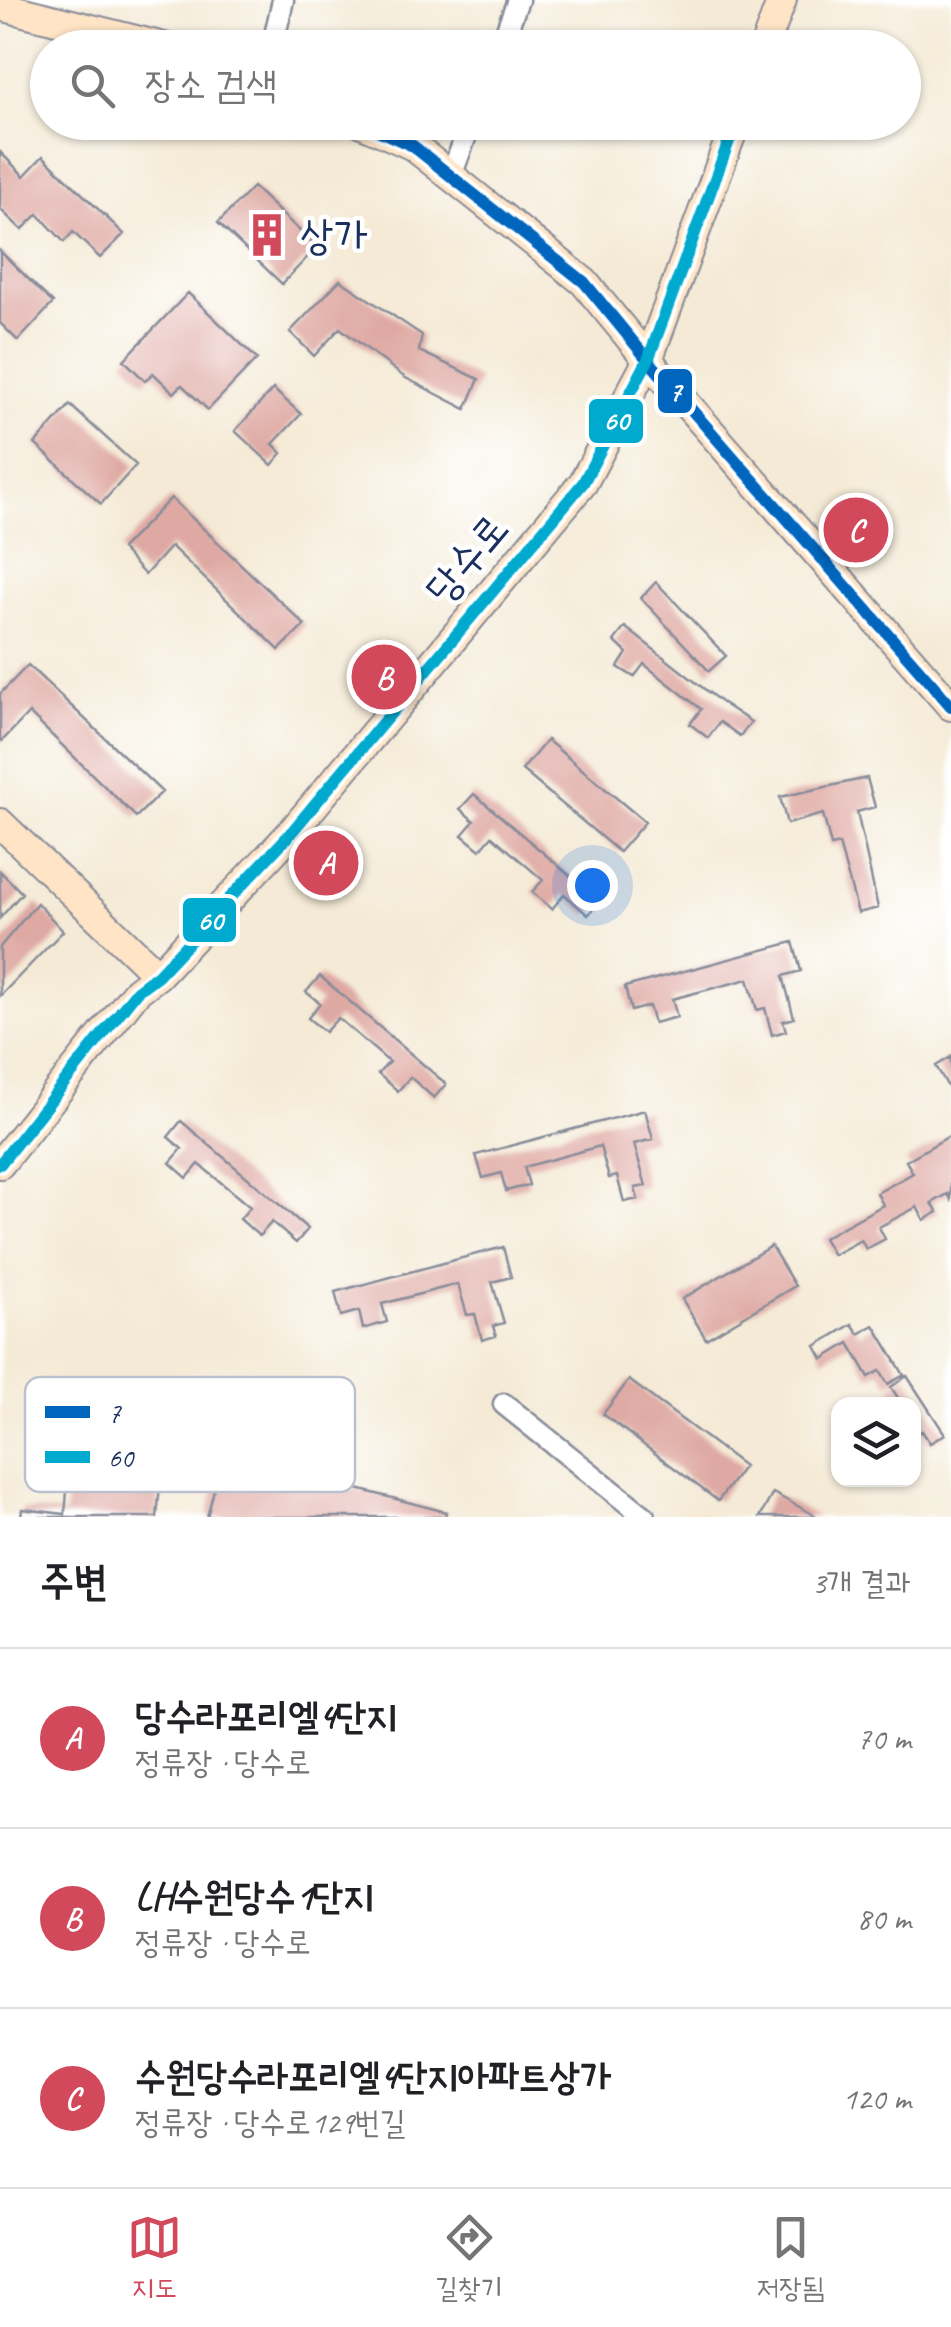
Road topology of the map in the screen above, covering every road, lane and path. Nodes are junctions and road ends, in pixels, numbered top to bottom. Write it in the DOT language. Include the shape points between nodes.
graph roads {
  1 [pos="284,0"];
  2 [pos="518,0"];
  3 [pos="782,0"];
  4 [pos="0,6"];
  5 [pos="96,30"];
  6 [pos="276,30"];
  7 [pos="507,30"];
  8 [pos="771,30"];
  9 [pos="400,140"];
  10 [pos="464,140"];
  11 [pos="729,140"];
  12 [pos="451,176"];
  13 [pos="648,360"];
  14 [pos="951,706"];
  15 [pos="0,823"];
  16 [pos="158,975"];
  17 [pos="0,1164"];
  18 [pos="504,1404"];
  19 [pos="645,1517"];
  1 -- 6 [label="street"];
  2 -- 7 [label="street"];
  3 -- 8 [label="street"];
  4 -- 5 [label="street"];
  9 -- 12 [label="street"];
  10 -- 12 [label="street"];
  11 -- 13 [label="street, 당수로"];
  12 -- 13 [label="street" via="584,282"];
  13 -- 14 [label="street"];
  13 -- 16 [label="street, 당수로" via="583,482 290,834"];
  15 -- 16 [label="street"];
  16 -- 17 [label="street, 당수로" via="137,991"];
  18 -- 19 [label="street"];
}
